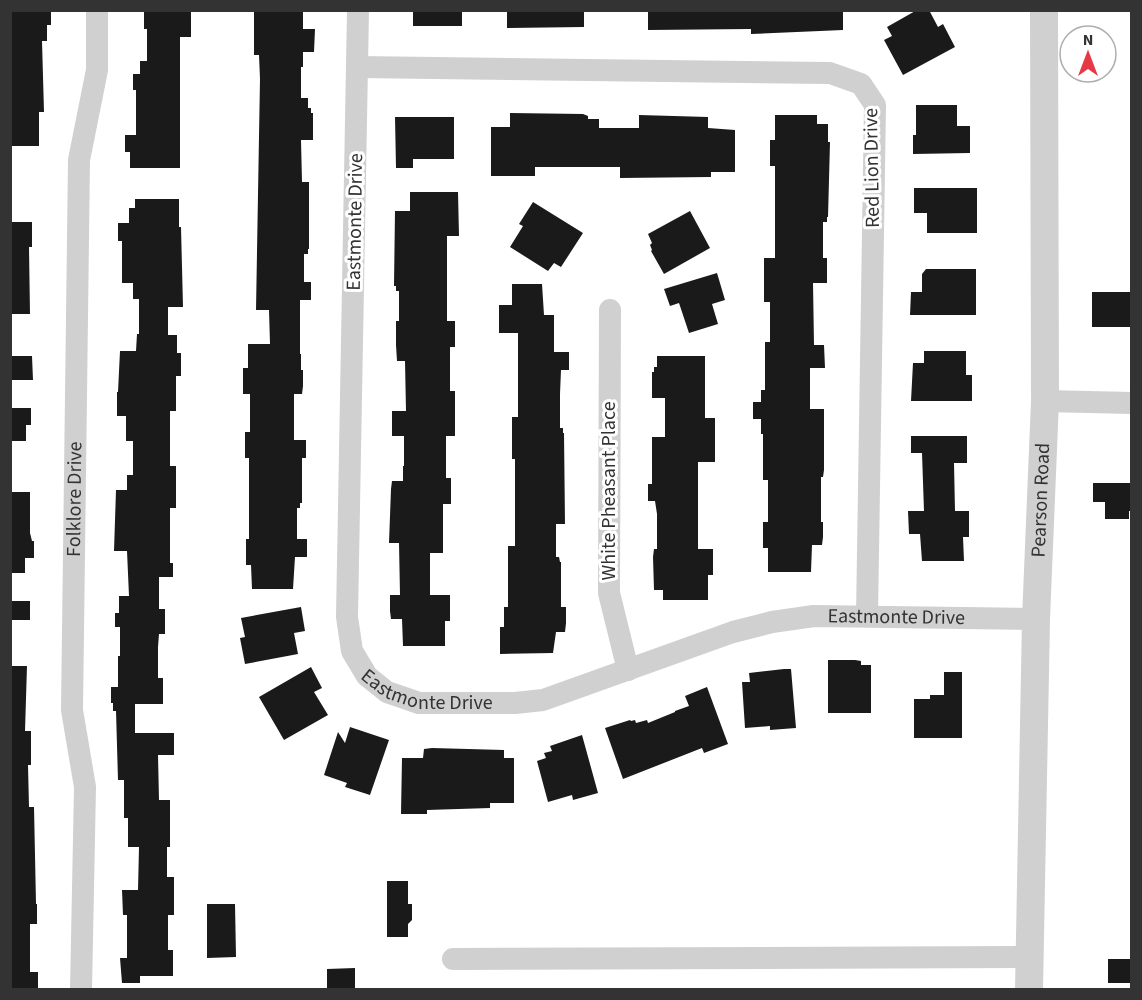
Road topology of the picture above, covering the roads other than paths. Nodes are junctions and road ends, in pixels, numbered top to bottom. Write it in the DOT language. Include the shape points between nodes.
graph roads {
  1 [pos="97,10"];
  2 [pos="358,10"];
  3 [pos="1044,10"];
  4 [pos="357,67"];
  5 [pos="610,310"];
  6 [pos="1045,401"];
  7 [pos="1131,403"];
  8 [pos="867,616"];
  9 [pos="1036,619"];
  10 [pos="628,670"];
  11 [pos="1030,957"];
  12 [pos="453,959"];
  13 [pos="81,990"];
  14 [pos="1029,990"];
  1 -- 13 [label="street, Folklore Drive" via="97,70 79,160 72,710 85,788"];
  2 -- 4 [label="street, Eastmonte Drive"];
  3 -- 6 [label="street, Pearson Road"];
  4 -- 8 [label="street, Red Lion Drive" via="830,73 861,84 875,105"];
  4 -- 10 [label="street, Eastmonte Drive" via="347,617 352,651 367,676 387,692 419,702 543,700"];
  5 -- 10 [label="street, White Pheasant Place" via="609,593"];
  6 -- 7 [label="street"];
  6 -- 9 [label="street, Pearson Road"];
  8 -- 9 [label="street, Eastmonte Drive"];
  8 -- 10 [label="street, Eastmonte Drive" via="813,616 772,622"];
  9 -- 11 [label="street, Pearson Road"];
  11 -- 12 [label="street"];
  11 -- 14 [label="street, Pearson Road"];
}
